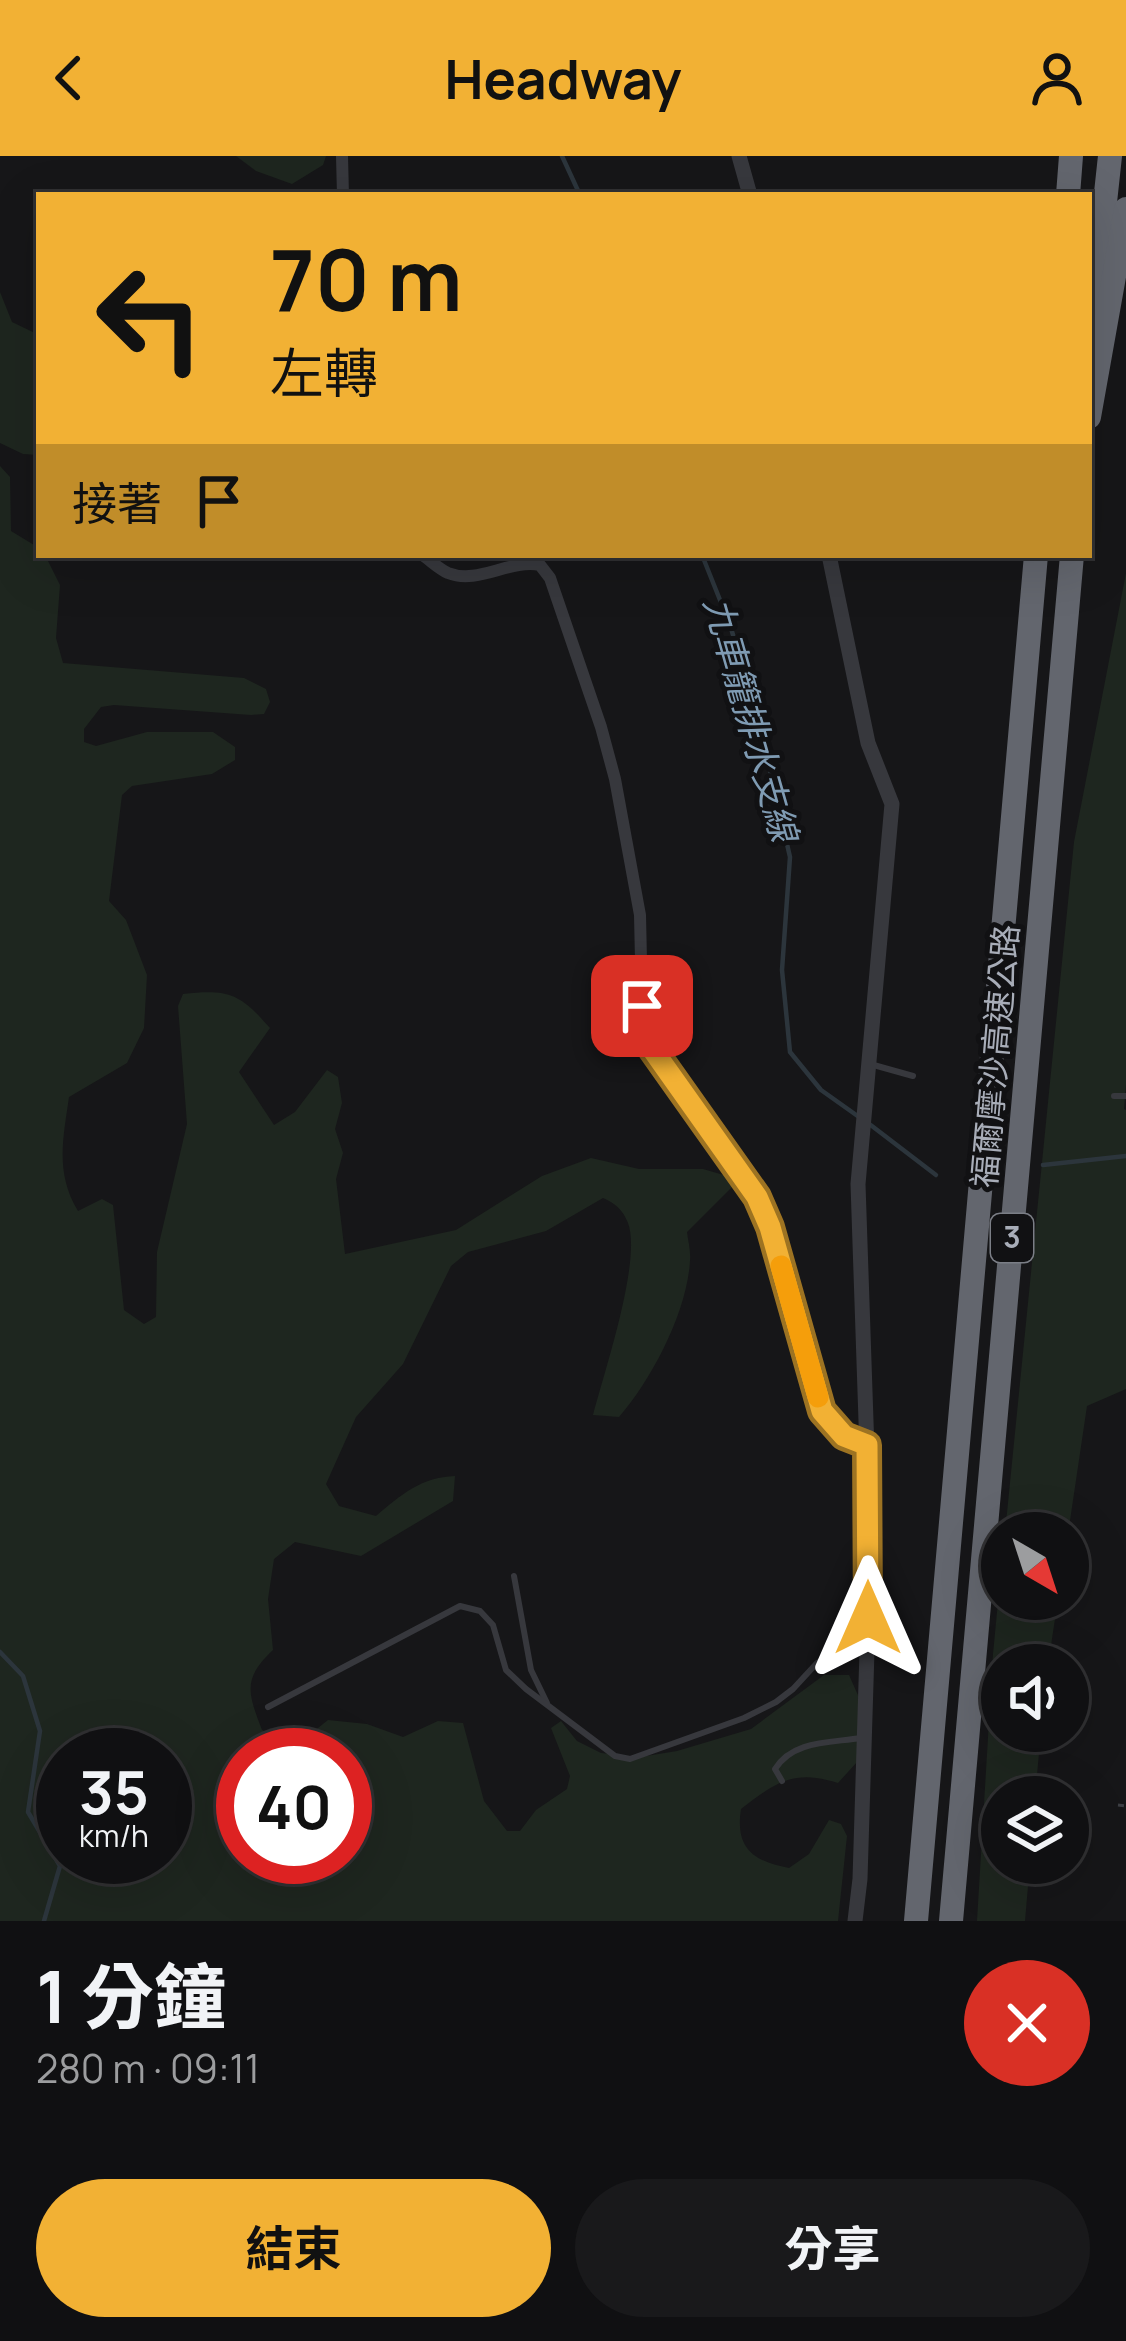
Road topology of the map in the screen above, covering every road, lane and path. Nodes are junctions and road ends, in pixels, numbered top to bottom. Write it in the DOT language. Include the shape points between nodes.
graph roads {
  1 [pos="342,156"];
  2 [pos="739,156"];
  3 [pos="1072,156"];
  4 [pos="1110,156"];
  5 [pos="343,192"];
  6 [pos="749,192"];
  7 [pos="1068,192"];
  8 [pos="1126,209"];
  9 [pos="1092,326"];
  10 [pos="1092,400"];
  11 [pos="426,558"];
  12 [pos="830,558"];
  13 [pos="1036,558"];
  14 [pos="1072,558"];
  15 [pos="866,1063"];
  16 [pos="913,1076"];
  17 [pos="1114,1096"];
  18 [pos="1126,1096"];
  19 [pos="867,1445"];
  20 [pos="514,1576"];
  21 [pos="867,1653"];
  22 [pos="548,1706"];
  23 [pos="268,1707"];
  24 [pos="864,1738"];
  25 [pos="782,1781"];
  26 [pos="1118,1805"];
  27 [pos="1126,1806"];
  28 [pos="855,1921"];
  29 [pos="916,1921"];
  30 [pos="951,1921"];
  1 -- 5 [label="street"];
  2 -- 6 [label="street"];
  3 -- 7 [label="highway"];
  4 -- 9 [label="highway"];
  8 -- 10 [label="highway"];
  11 -- 19 [label="street" via="468,577 528,562 550,578 615,778 640,915 650,1046 757,1197 822,1411 844,1436"];
  12 -- 15 [label="street" via="868,743 892,804"];
  13 -- 29 [label="highway, 福爾摩沙高速公路 / 3"];
  14 -- 30 [label="highway, 福爾摩沙高速公路 / 3"];
  15 -- 16 [label="lane"];
  15 -- 19 [label="street" via="858,1184"];
  17 -- 18 [label="lane"];
  19 -- 21 [label="street"];
  20 -- 22 [label="lane" via="531,1670"];
  21 -- 22 [label="lane" via="833,1653 760,1710 630,1759"];
  21 -- 24 [label="street"];
  22 -- 23 [label="lane" via="506,1670 494,1625 460,1606"];
  24 -- 25 [label="lane" via="800,1746 775,1769"];
  24 -- 28 [label="street"];
  26 -- 27 [label="path"];
}
